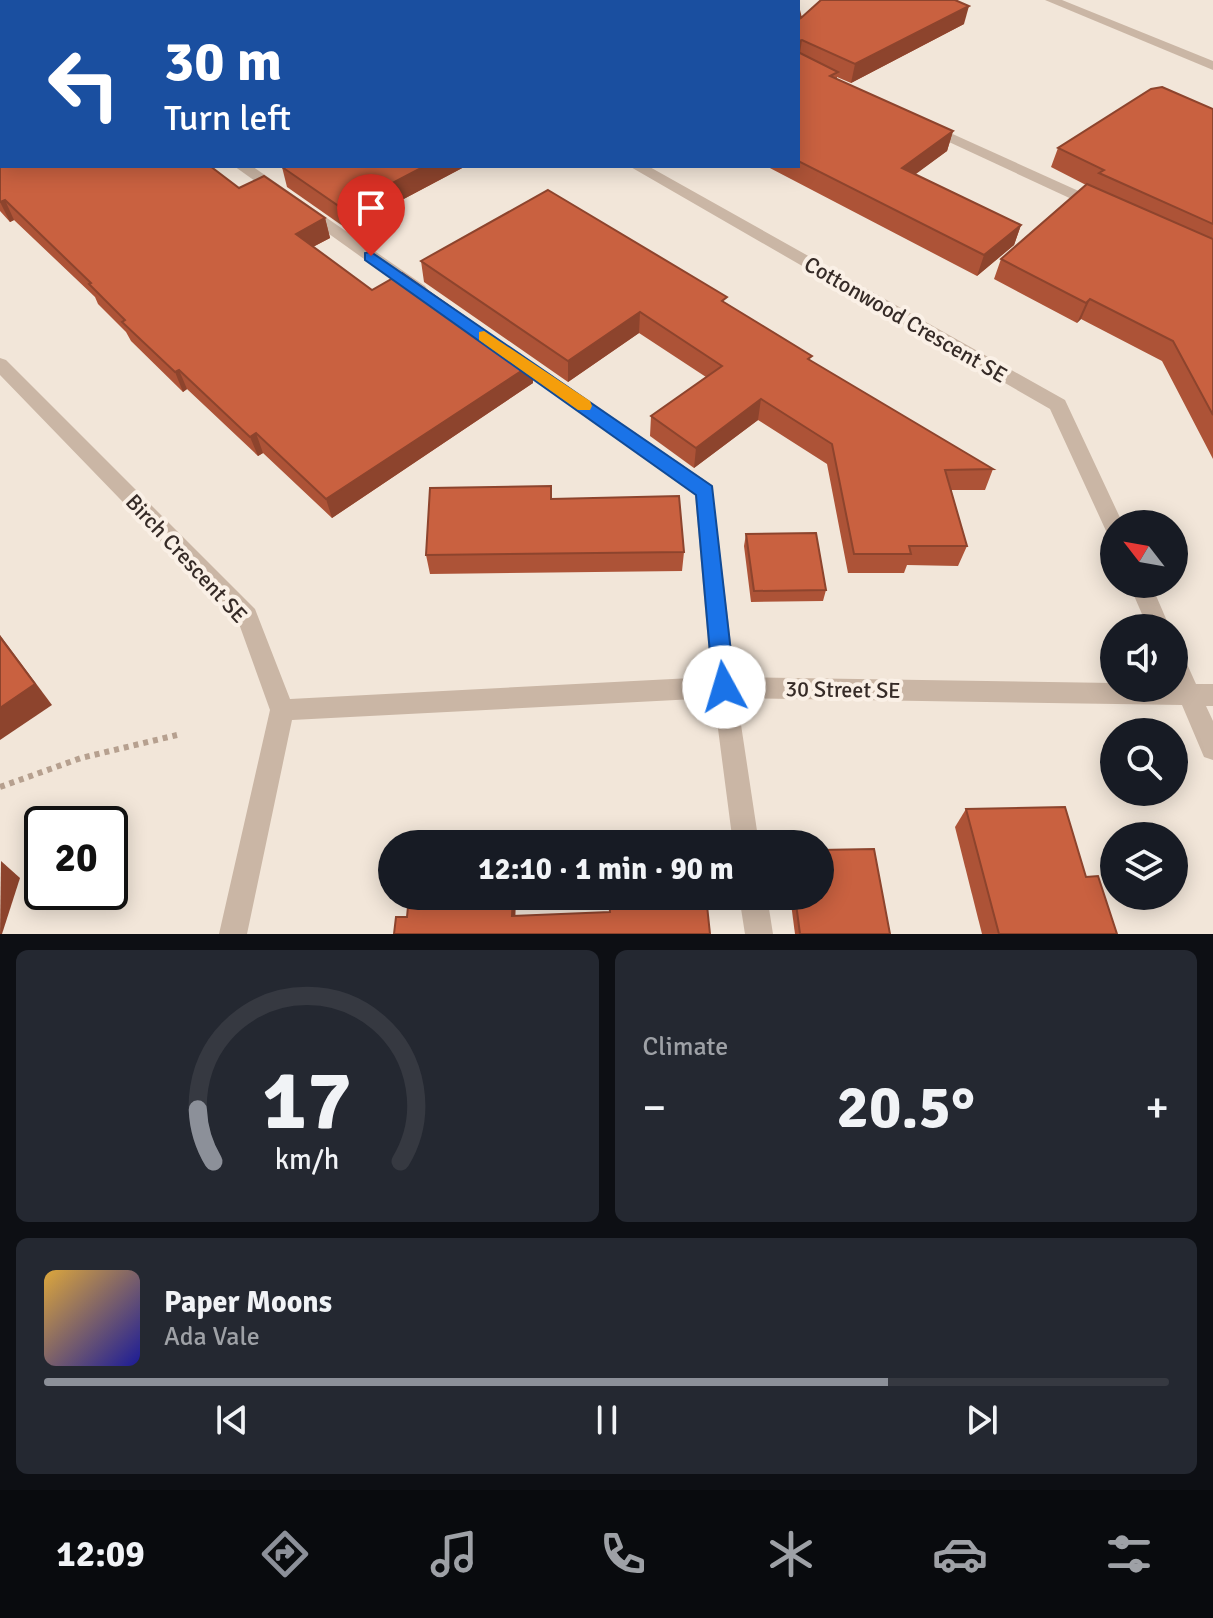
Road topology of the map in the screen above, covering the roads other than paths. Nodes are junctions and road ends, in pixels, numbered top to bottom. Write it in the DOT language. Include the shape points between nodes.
graph roads {
  1 [pos="1051,0"];
  2 [pos="1213,66"];
  3 [pos="912,119"];
  4 [pos="245,168"];
  5 [pos="641,168"];
  6 [pos="1113,212"];
  7 [pos="435,301"];
  8 [pos="499,347"];
  9 [pos="0,364"];
  10 [pos="1106,510"];
  11 [pos="1188,678"];
  12 [pos="724,687"];
  13 [pos="1202,696"];
  14 [pos="282,710"];
  15 [pos="1213,749"];
  16 [pos="744,830"];
  17 [pos="755,910"];
  18 [pos="233,934"];
  19 [pos="759,934"];
  1 -- 2 [label="street"];
  3 -- 6 [label="street"];
  4 -- 7 [label="street"];
  5 -- 10 [label="street, Cottonwood Crescent SE" via="1058,405"];
  8 -- 12 [label="street" via="705,491"];
  9 -- 14 [label="street, Birch Crescent SE" via="247,616"];
  11 -- 13 [label="street"];
  12 -- 13 [label="street, 30 Street SE"];
  12 -- 14 [label="street, 30 Street SE"];
  12 -- 16 [label="street"];
  13 -- 15 [label="street"];
  14 -- 18 [label="street"];
  17 -- 19 [label="street"];
}
